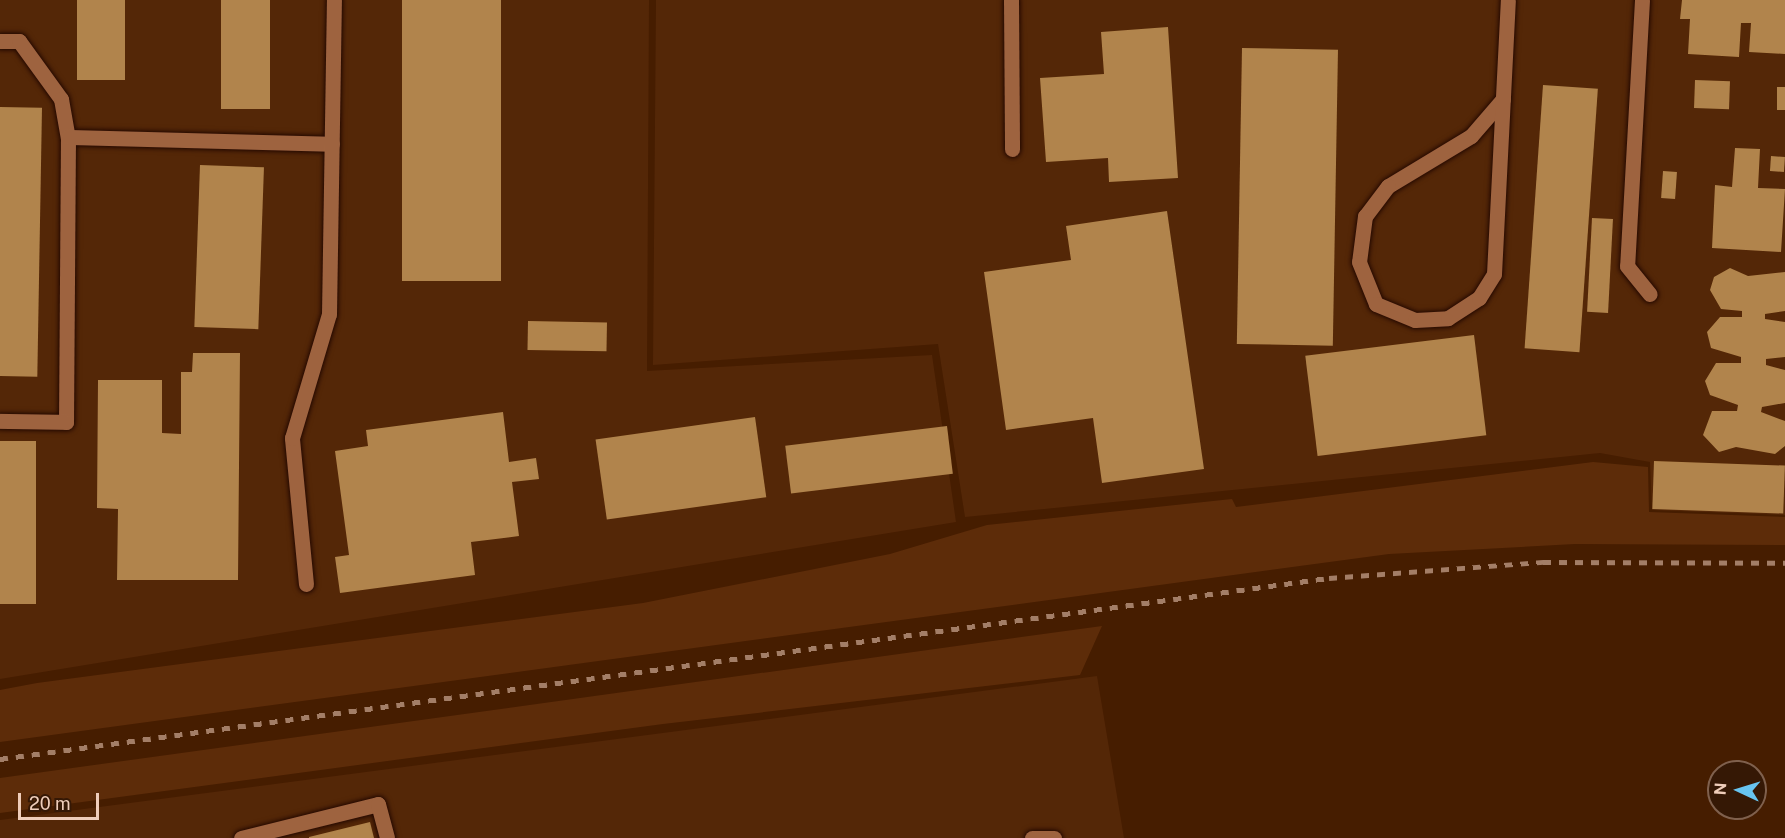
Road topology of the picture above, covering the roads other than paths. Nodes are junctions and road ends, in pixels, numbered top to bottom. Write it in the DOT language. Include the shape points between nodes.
graph roads {
  1 [pos="334,0"];
  2 [pos="1011,0"];
  3 [pos="1508,0"];
  4 [pos="1642,0"];
  5 [pos="0,40"];
  6 [pos="1503,99"];
  7 [pos="68,137"];
  8 [pos="332,144"];
  9 [pos="1012,149"];
  10 [pos="1650,294"];
  11 [pos="0,421"];
  12 [pos="306,584"];
  13 [pos="241,838"];
  14 [pos="387,838"];
  15 [pos="1032,838"];
  16 [pos="1054,838"];
  1 -- 8 [label="lane"];
  2 -- 9 [label="lane"];
  3 -- 6 [label="lane"];
  4 -- 10 [label="lane" via="1627,266"];
  5 -- 7 [label="lane" via="19,41 61,99"];
  6 -- 6 [label="lane" via="1471,136 1388,186 1365,216 1359,262 1376,304 1415,320 1449,318 1479,298 1494,274"];
  7 -- 8 [label="lane"];
  7 -- 11 [label="lane" via="66,422"];
  8 -- 12 [label="lane" via="329,314 292,438"];
  13 -- 14 [label="lane" via="378,804"];
  15 -- 16 [label="lane"];
}
